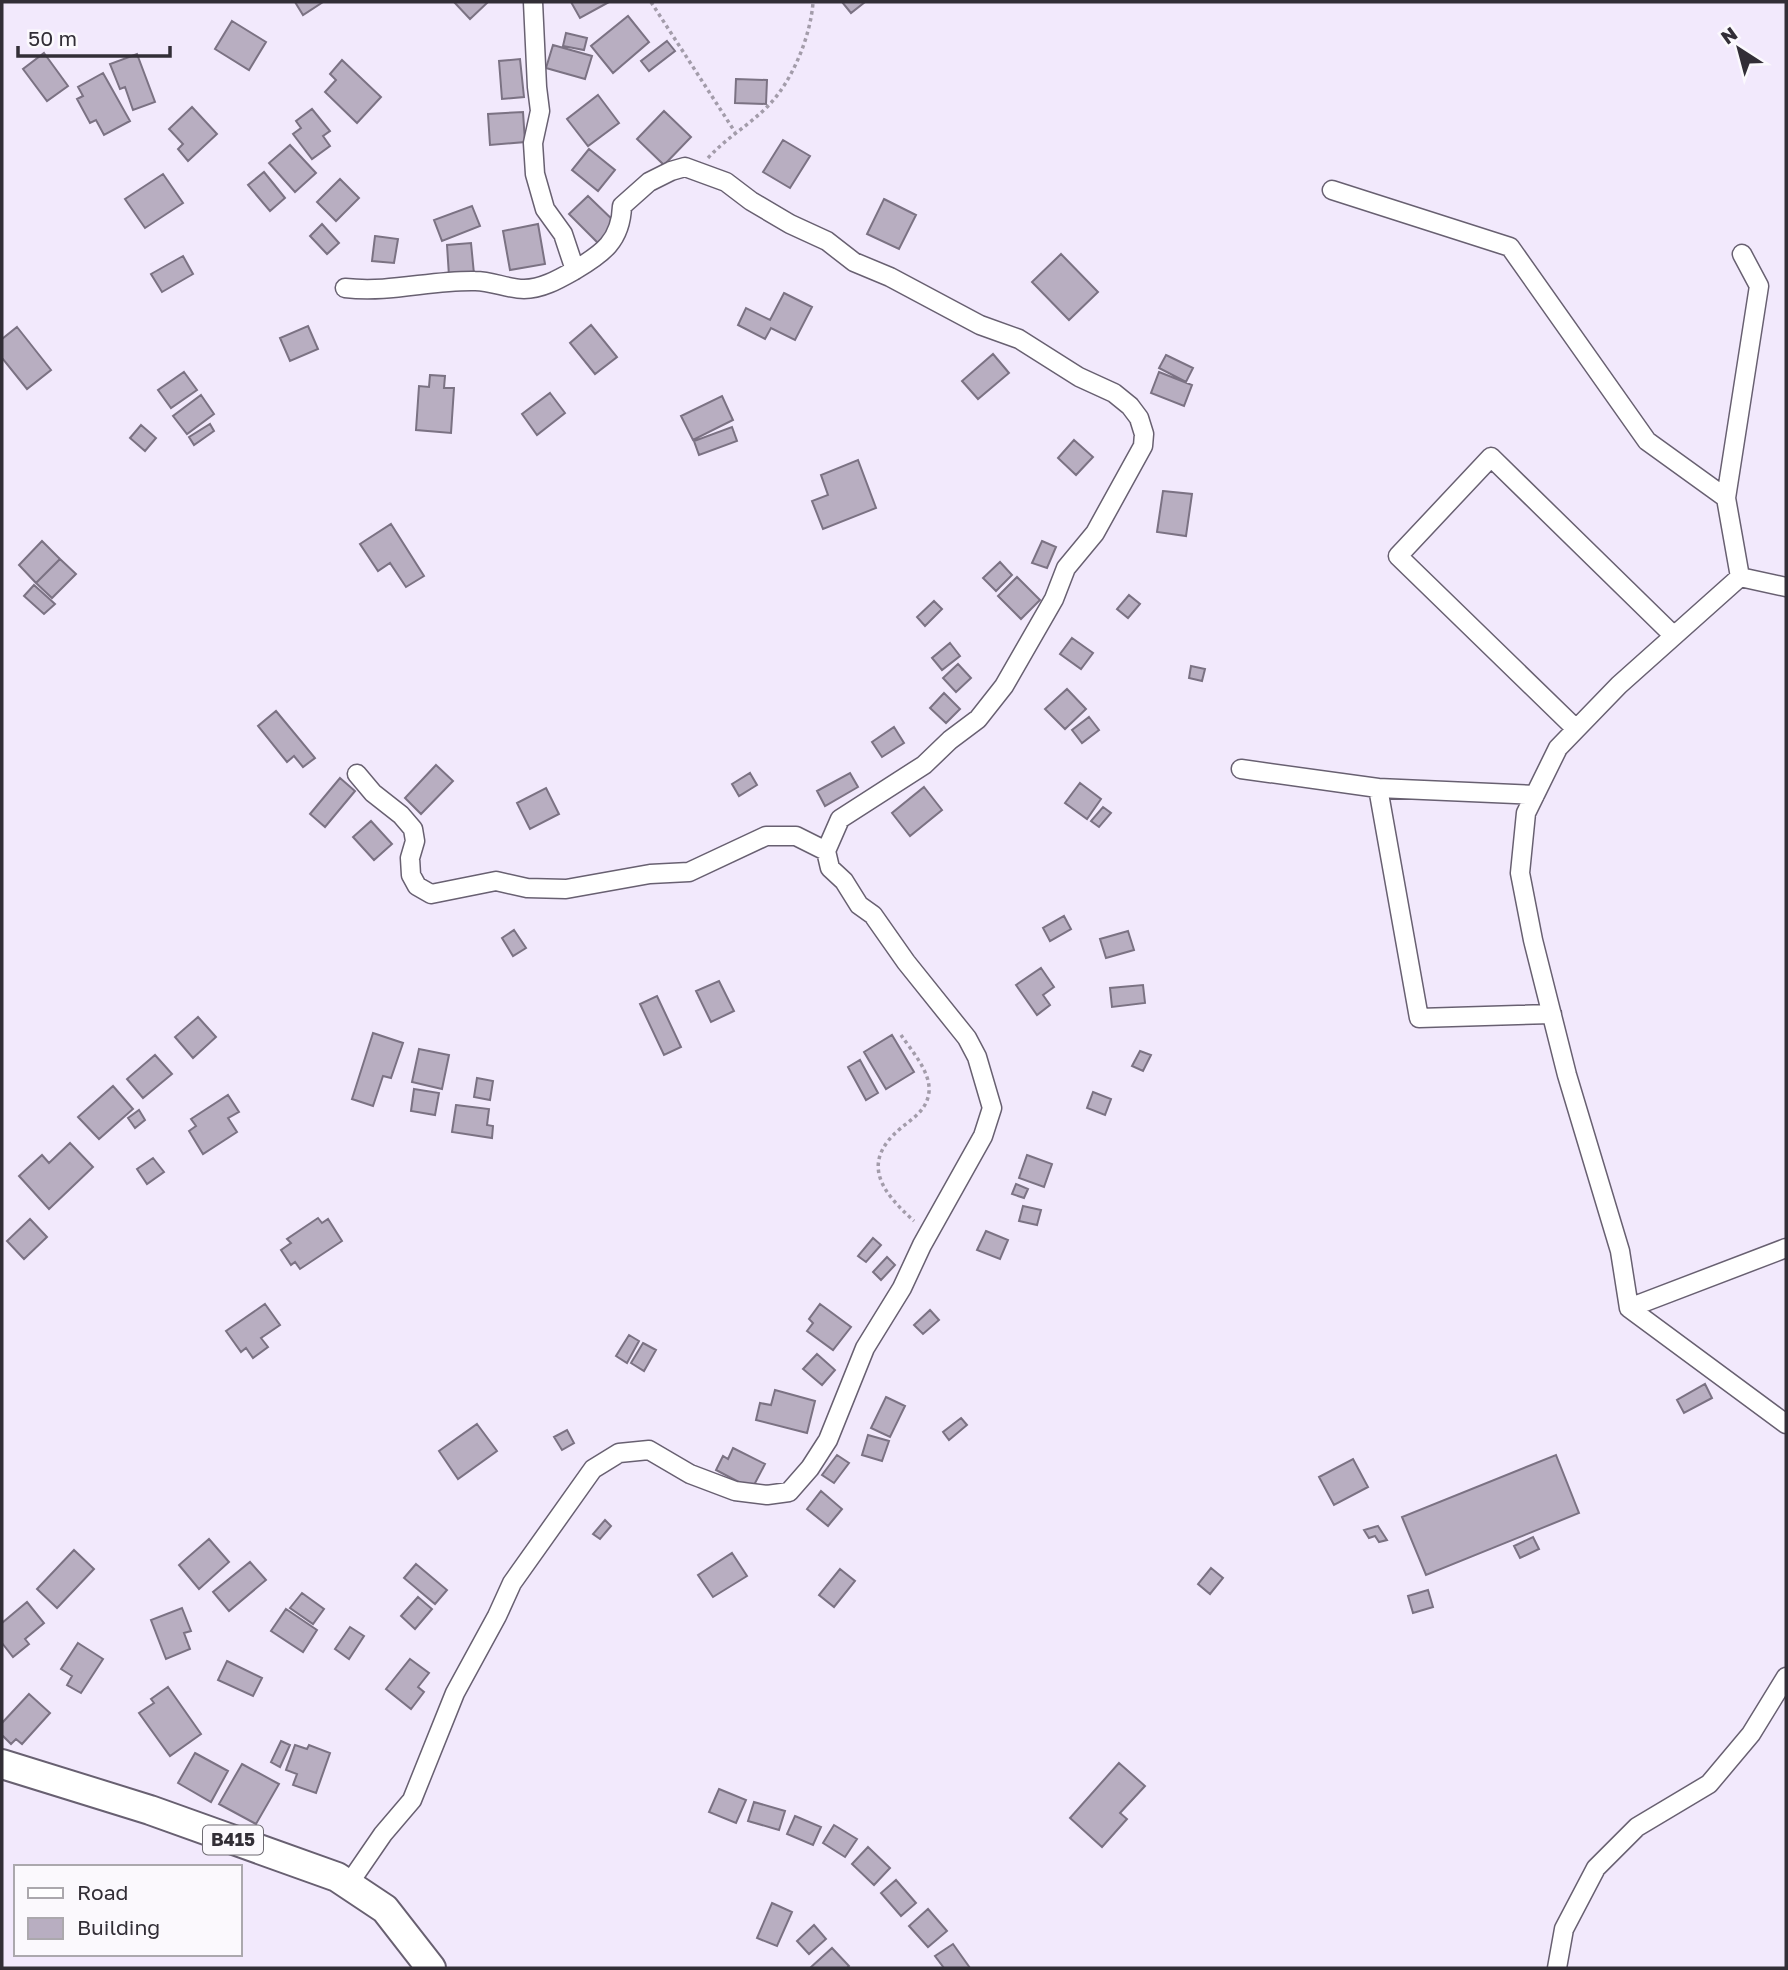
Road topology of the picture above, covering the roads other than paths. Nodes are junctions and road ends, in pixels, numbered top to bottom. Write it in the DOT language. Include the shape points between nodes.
graph roads {
  1 [pos="533,2"];
  2 [pos="1332,191"];
  3 [pos="1742,254"];
  4 [pos="575,270"];
  5 [pos="345,288"];
  6 [pos="1726,498"];
  7 [pos="1740,577"];
  8 [pos="1786,587"];
  9 [pos="1674,636"];
  10 [pos="1576,729"];
  11 [pos="1241,769"];
  12 [pos="357,774"];
  13 [pos="1378,788"];
  14 [pos="1535,795"];
  15 [pos="826,851"];
  16 [pos="1552,1014"];
  17 [pos="1786,1248"];
  18 [pos="1629,1308"];
  19 [pos="1786,1424"];
  20 [pos="1786,1677"];
  21 [pos="2,1764"];
  22 [pos="348,1885"];
  23 [pos="431,1968"];
  24 [pos="1557,1968"];
  1 -- 4 [label="street" via="540,111 533,143 535,174 545,209 562,234"];
  2 -- 6 [label="street" via="1510,247 1647,441"];
  3 -- 6 [label="street" via="1759,286"];
  4 -- 5 [label="street" via="550,283 523,289 474,281 384,290"];
  4 -- 15 [label="street" via="597,257 614,238 622,206 649,182 685,167 726,182 854,262 980,325 1019,339 1114,393 1139,418 1143,446 1095,533 1066,568 1004,685 978,719 924,765 840,819"];
  6 -- 7 [label="street"];
  7 -- 8 [label="street"];
  7 -- 9 [label="street"];
  9 -- 10 [label="street"];
  9 -- 10 [label="street" via="1491,457 1398,556"];
  10 -- 14 [label="street" via="1558,748"];
  11 -- 13 [label="street"];
  12 -- 15 [label="street" via="413,829 411,875 416,886 431,894 496,881 527,888 566,888 689,872 766,836 796,836"];
  13 -- 14 [label="street"];
  13 -- 16 [label="street" via="1419,1018"];
  14 -- 16 [label="street" via="1526,813 1520,873"];
  15 -- 22 [label="street" via="830,868 859,905 873,915 967,1038 992,1108 984,1136 902,1288 864,1348 828,1440 789,1492 735,1491 690,1474 649,1450 618,1453 593,1469 512,1583 455,1693 412,1800"];
  16 -- 18 [label="street" via="1620,1251"];
  17 -- 18 [label="street"];
  18 -- 19 [label="street"];
  20 -- 24 [label="street" via="1751,1734 1709,1784 1637,1827 1596,1868 1564,1930"];
  21 -- 22 [label="main road, B415" via="150,1810 337,1877"];
  22 -- 23 [label="main road, B415" via="385,1909"];
}
